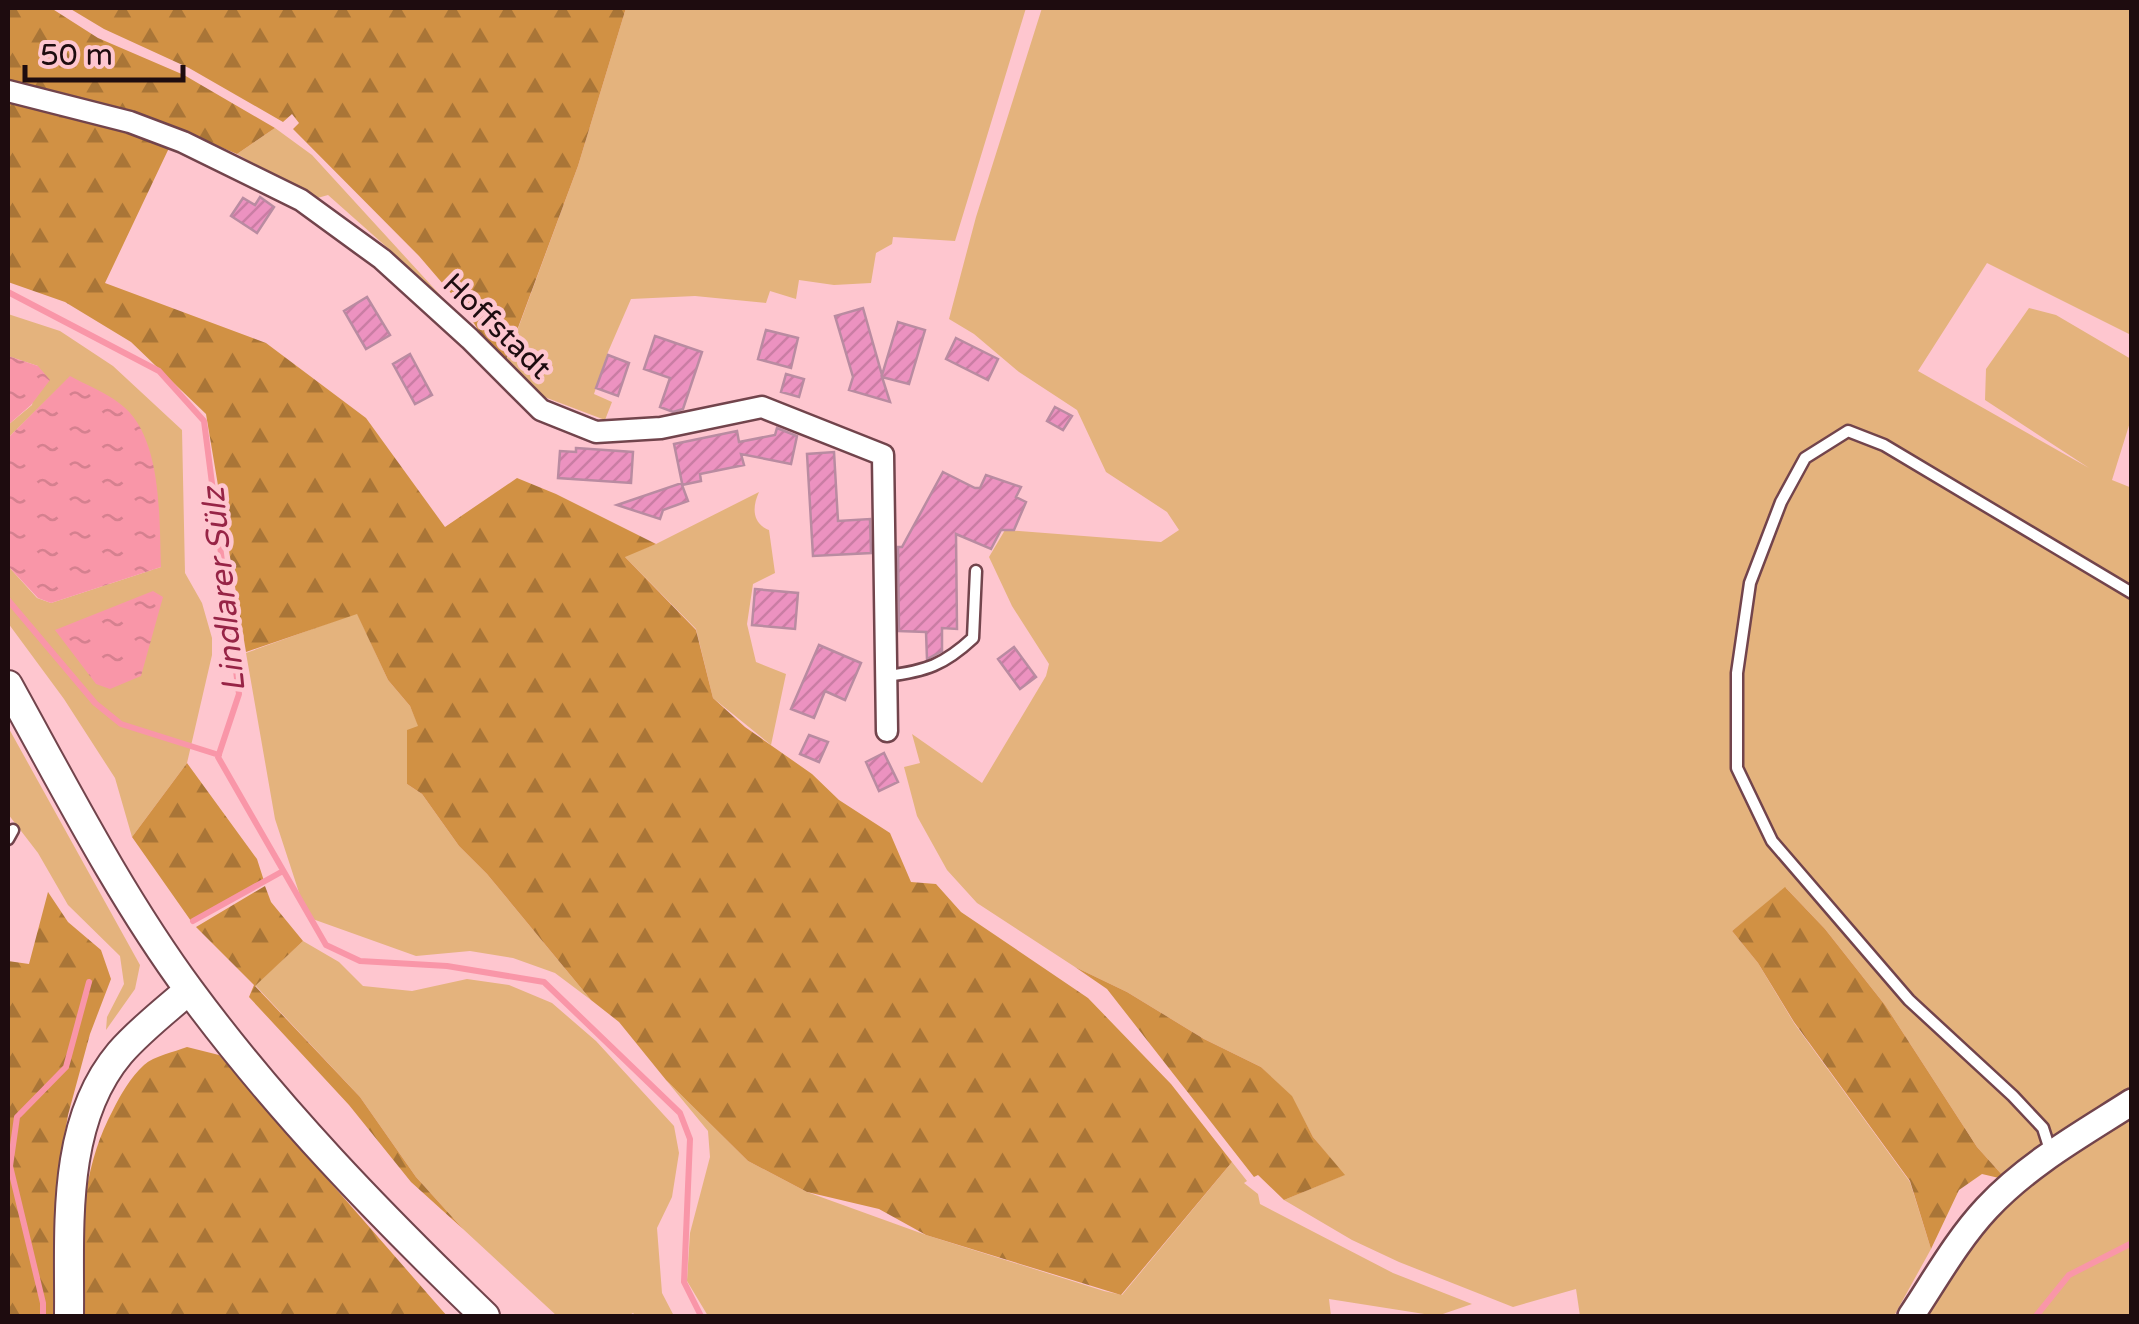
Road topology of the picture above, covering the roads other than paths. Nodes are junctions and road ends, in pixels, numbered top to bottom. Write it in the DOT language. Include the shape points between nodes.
graph roads {
  1 [pos="8,91"];
  2 [pos="976,571"];
  3 [pos="2132,593"];
  4 [pos="886,676"];
  5 [pos="8,686"];
  6 [pos="887,731"];
  7 [pos="189,990"];
  8 [pos="2132,1102"];
  9 [pos="2052,1154"];
  10 [pos="69,1316"];
  11 [pos="485,1316"];
  12 [pos="1910,1316"];
  1 -- 4 [label="street, Hoffstadt" via="184,142 301,200 382,260 541,410 596,432 661,428 762,407 883,455"];
  2 -- 4 [label="lane" via="973,638 949,660"];
  3 -- 9 [label="lane" via="1884,445 1848,431 1805,458 1750,583 1744,619 1736,768 1772,841 1908,1000 2043,1128"];
  4 -- 6 [label="street, Hoffstadt"];
  5 -- 7 [label="main road"];
  7 -- 10 [label="main road" via="119,1054 85,1121 72,1176"];
  7 -- 11 [label="main road" via="276,1099"];
  8 -- 9 [label="street"];
  9 -- 12 [label="street" via="1986,1209"];
}
